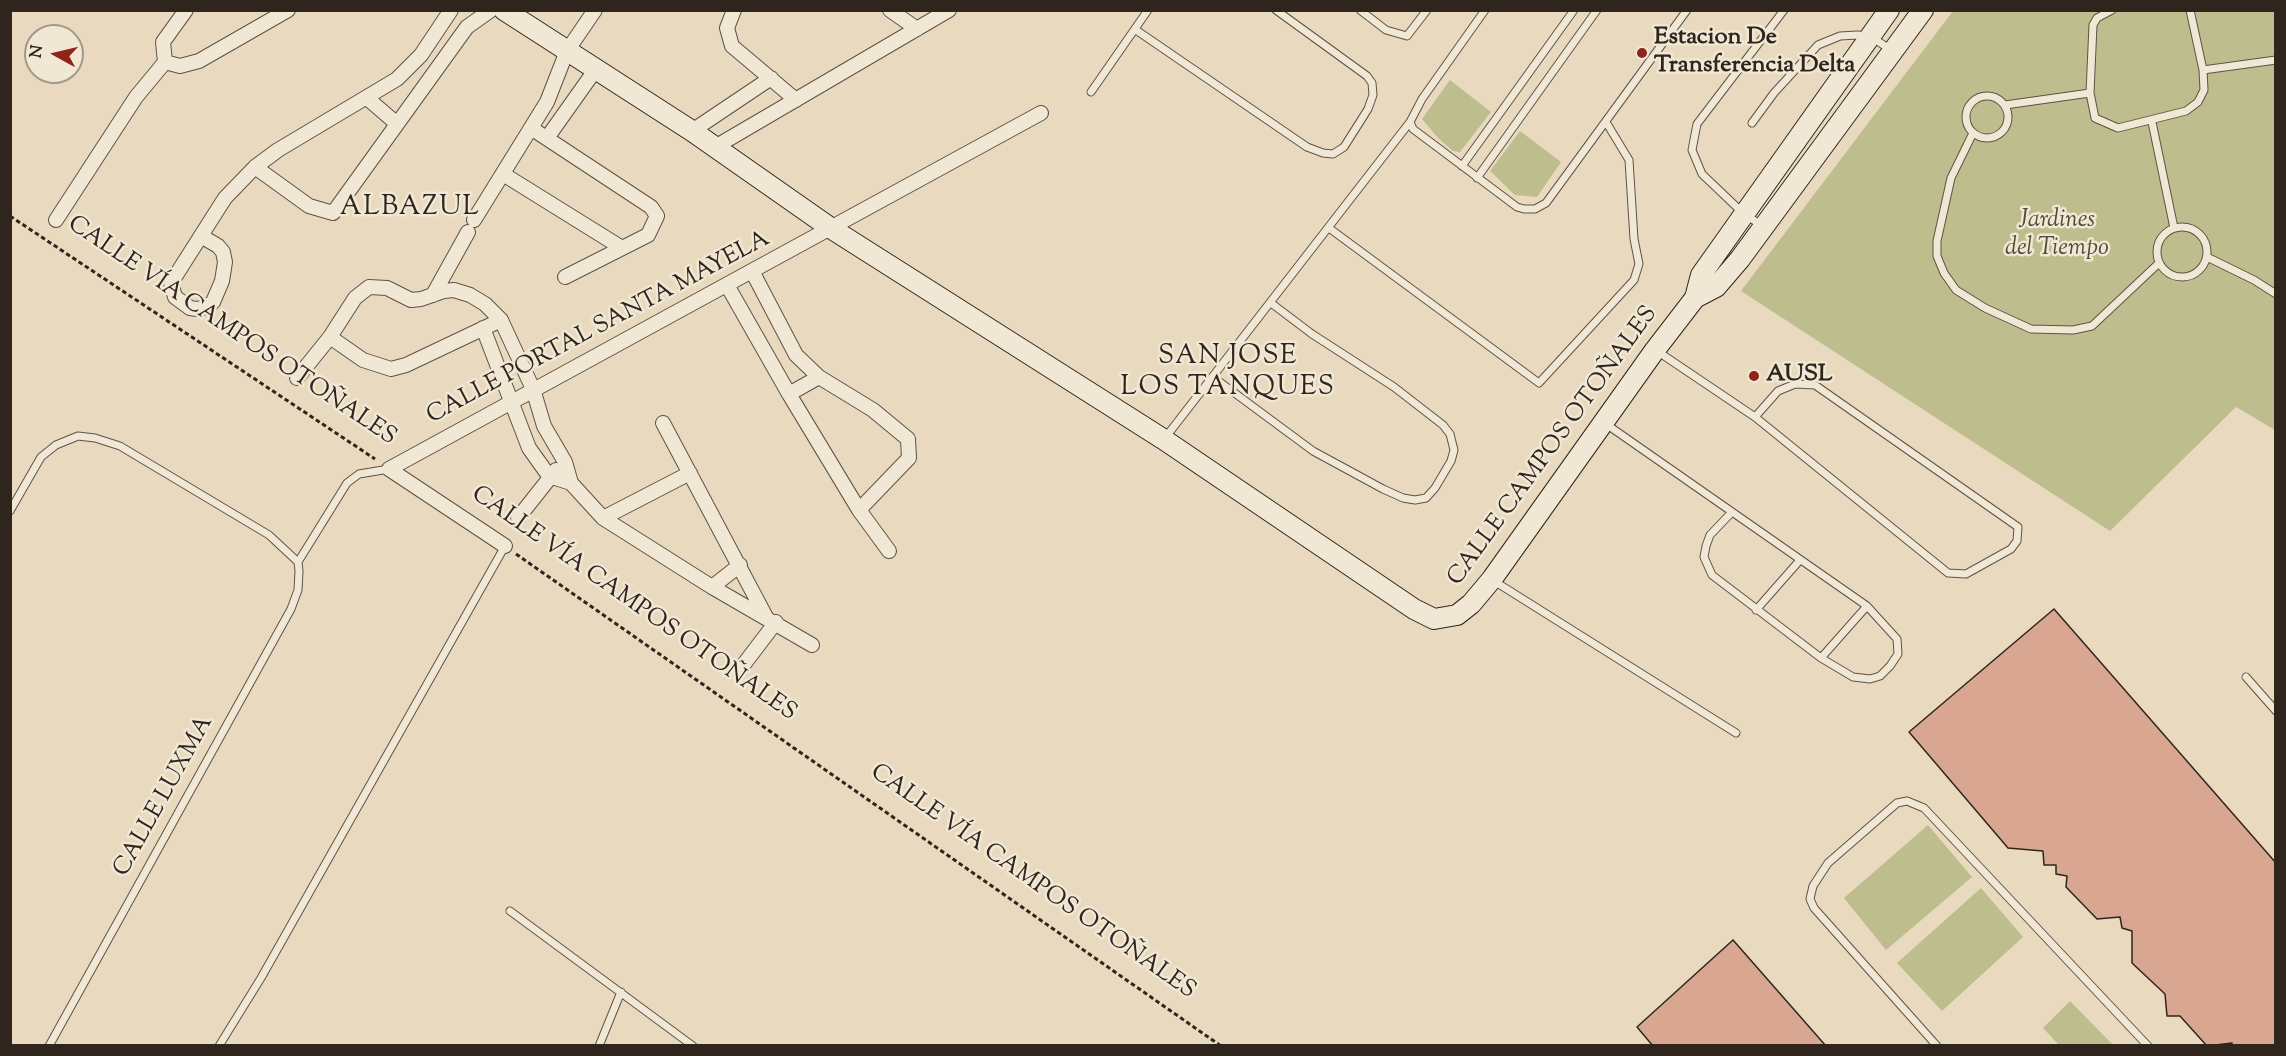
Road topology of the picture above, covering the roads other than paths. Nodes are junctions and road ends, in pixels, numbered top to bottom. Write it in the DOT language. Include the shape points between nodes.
graph roads {
  1 [pos="186,10"];
  2 [pos="288,10"];
  3 [pos="452,10"];
  4 [pos="491,10"];
  5 [pos="504,10"];
  6 [pos="595,10"];
  7 [pos="734,10"];
  8 [pos="890,10"];
  9 [pos="949,10"];
  10 [pos="1148,10"];
  11 [pos="1276,10"];
  12 [pos="1360,10"];
  13 [pos="1427,10"];
  14 [pos="1485,10"];
  15 [pos="1574,10"];
  16 [pos="1597,10"];
  17 [pos="1687,10"];
  18 [pos="1784,10"];
  19 [pos="1889,10"];
  20 [pos="1923,10"];
  21 [pos="2112,10"];
  22 [pos="2190,10"];
  23 [pos="917,29"];
  24 [pos="1136,30"];
  25 [pos="1870,36"];
  26 [pos="567,51"];
  27 [pos="1893,51"];
  28 [pos="421,55"];
  29 [pos="2276,60"];
  30 [pos="165,62"];
  31 [pos="439,68"];
  32 [pos="596,69"];
  33 [pos="2203,70"];
  34 [pos="771,78"];
  35 [pos="1090,92"];
  36 [pos="2090,93"];
  37 [pos="366,98"];
  38 [pos="796,100"];
  39 [pos="2005,105"];
  40 [pos="1041,113"];
  41 [pos="1410,122"];
  42 [pos="1606,122"];
  43 [pos="2152,122"];
  44 [pos="396,123"];
  45 [pos="1752,123"];
  46 [pos="531,128"];
  47 [pos="692,131"];
  48 [pos="1973,134"];
  49 [pos="547,138"];
  50 [pos="715,147"];
  51 [pos="1462,166"];
  52 [pos="255,167"];
  53 [pos="503,174"];
  54 [pos="1477,178"];
  55 [pos="1744,214"];
  56 [pos="56,220"];
  57 [pos="1764,226"];
  58 [pos="1329,228"];
  59 [pos="2174,228"];
  60 [pos="832,229"];
  61 [pos="201,236"];
  62 [pos="622,248"];
  63 [pos="2207,257"];
  64 [pos="2159,263"];
  65 [pos="752,271"];
  66 [pos="565,277"];
  67 [pos="727,285"];
  68 [pos="2276,294"];
  69 [pos="433,295"];
  70 [pos="1695,298"];
  71 [pos="1270,303"];
  72 [pos="501,320"];
  73 [pos="483,328"];
  74 [pos="330,338"];
  75 [pos="1655,350"];
  76 [pos="819,377"];
  77 [pos="1213,377"];
  78 [pos="297,378"];
  79 [pos="532,388"];
  80 [pos="789,394"];
  81 [pos="512,399"];
  82 [pos="1755,417"];
  83 [pos="1604,422"];
  84 [pos="663,423"];
  85 [pos="1163,440"];
  86 [pos="565,462"];
  87 [pos="389,469"];
  88 [pos="690,473"];
  89 [pos="549,476"];
  90 [pos="571,483"];
  91 [pos="859,510"];
  92 [pos="10,511"];
  93 [pos="1732,512"];
  94 [pos="518,518"];
  95 [pos="603,518"];
  96 [pos="505,546"];
  97 [pos="889,551"];
  98 [pos="1800,560"];
  99 [pos="298,562"];
  100 [pos="740,565"];
  101 [pos="1492,579"];
  102 [pos="712,587"];
  103 [pos="1867,606"];
  104 [pos="1756,610"];
  105 [pos="771,619"];
  106 [pos="812,645"];
  107 [pos="1821,658"];
  108 [pos="741,668"];
  109 [pos="2246,677"];
  110 [pos="2276,711"];
  111 [pos="1736,733"];
  112 [pos="510,911"];
  113 [pos="621,993"];
  114 [pos="49,1046"];
  115 [pos="219,1046"];
  116 [pos="599,1046"];
  117 [pos="693,1046"];
  118 [pos="1937,1046"];
  119 [pos="2148,1046"];
  1 -- 30 [label="street" via="163,42"];
  2 -- 30 [label="street" via="199,61 180,66"];
  3 -- 28 [label="street"];
  4 -- 31 [label="street" via="467,27"];
  5 -- 26 [label="street"];
  6 -- 26 [label="street"];
  7 -- 34 [label="street" via="727,28 732,46"];
  8 -- 23 [label="street"];
  9 -- 23 [label="street"];
  10 -- 24 [label="lane"];
  11 -- 24 [label="lane" via="1372,83 1368,109 1344,147 1334,154 1307,147"];
  12 -- 13 [label="lane" via="1386,30 1407,36"];
  14 -- 41 [label="lane"];
  15 -- 51 [label="lane"];
  16 -- 54 [label="lane"];
  17 -- 42 [label="lane"];
  18 -- 55 [label="lane" via="1697,124 1694,137 1692,150 1702,174"];
  19 -- 25 [label="street, CALLE CAMPOS OTOÑALES"];
  20 -- 27 [label="street, CALLE CAMPOS OTOÑALES"];
  21 -- 36 [label="lane" via="2097,18 2093,25"];
  22 -- 33 [label="lane"];
  23 -- 38 [label="street"];
  24 -- 35 [label="lane"];
  25 -- 27 [label="lane"];
  25 -- 45 [label="lane" via="1840,36 1818,45 1785,79"];
  25 -- 55 [label="street, CALLE CAMPOS OTOÑALES"];
  26 -- 32 [label="street"];
  26 -- 46 [label="street" via="547,102"];
  27 -- 57 [label="street, CALLE CAMPOS OTOÑALES"];
  28 -- 31 [label="street"];
  28 -- 37 [label="street" via="397,79"];
  29 -- 33 [label="lane"];
  30 -- 56 [label="street" via="136,97"];
  31 -- 44 [label="street"];
  32 -- 47 [label="street"];
  32 -- 49 [label="street"];
  33 -- 43 [label="lane" via="2204,90 2198,102 2186,111"];
  34 -- 38 [label="street"];
  34 -- 47 [label="street"];
  36 -- 39 [label="lane"];
  36 -- 43 [label="lane" via="2095,118 2105,124 2118,128"];
  37 -- 44 [label="street"];
  37 -- 52 [label="street"];
  38 -- 50 [label="street"];
  39 -- 48 [label="lane" via="2009,118 2004,131 1992,139"];
  39 -- 48 [label="lane" via="1988,96 1976,99 1966,116"];
  40 -- 60 [label="street, CALLE PORTAL SANTA MAYELA"];
  41 -- 51 [label="lane" via="1413,129"];
  41 -- 58 [label="lane"];
  42 -- 54 [label="lane" via="1546,203 1535,209 1517,207"];
  42 -- 58 [label="lane" via="1629,160 1639,264 1634,280 1539,382"];
  43 -- 59 [label="lane"];
  44 -- 52 [label="street" via="333,213 309,206"];
  46 -- 49 [label="street"];
  46 -- 53 [label="street"];
  47 -- 50 [label="street"];
  48 -- 64 [label="lane" via="1952,178 1936,241 1940,265 1956,290 2031,329 2073,330 2092,326"];
  49 -- 62 [label="street" via="651,207 657,216 648,235"];
  50 -- 60 [label="street"];
  51 -- 54 [label="lane"];
  52 -- 61 [label="street" via="225,198"];
  53 -- 62 [label="street"];
  53 -- 69 [label="street"];
  55 -- 57 [label="lane"];
  55 -- 70 [label="street, CALLE CAMPOS OTOÑALES" via="1701,275"];
  57 -- 70 [label="street, CALLE CAMPOS OTOÑALES" via="1716,287"];
  58 -- 71 [label="lane"];
  59 -- 63 [label="lane" via="2199,233"];
  59 -- 64 [label="lane" via="2160,238"];
  60 -- 65 [label="street, CALLE PORTAL SANTA MAYELA"];
  60 -- 85 [label="street"];
  61 -- 61 [label="street" via="171,288 175,297 197,309 213,302 225,262 218,246"];
  62 -- 66 [label="street"];
  63 -- 64 [label="lane" via="2197,272 2181,278 2172,276"];
  63 -- 68 [label="lane"];
  65 -- 67 [label="street, CALLE PORTAL SANTA MAYELA"];
  65 -- 76 [label="street" via="796,356"];
  67 -- 79 [label="street, CALLE PORTAL SANTA MAYELA"];
  67 -- 80 [label="street"];
  69 -- 72 [label="street" via="454,290 470,295"];
  69 -- 74 [label="street" via="411,300 387,288 369,287 355,298"];
  70 -- 75 [label="street, CALLE CAMPOS OTOÑALES"];
  71 -- 77 [label="lane"];
  71 -- 77 [label="lane" via="1443,425 1454,450 1435,488 1426,498 1416,500 1383,489 1313,451"];
  72 -- 73 [label="street"];
  72 -- 79 [label="street"];
  73 -- 74 [label="street" via="391,369 363,360"];
  73 -- 81 [label="street"];
  74 -- 78 [label="street"];
  75 -- 82 [label="lane"];
  75 -- 83 [label="street, CALLE CAMPOS OTOÑALES"];
  76 -- 80 [label="street"];
  76 -- 91 [label="street" via="873,410 908,439 909,458"];
  77 -- 85 [label="lane"];
  79 -- 81 [label="street, CALLE PORTAL SANTA MAYELA"];
  79 -- 86 [label="street" via="544,426"];
  80 -- 91 [label="street"];
  81 -- 87 [label="street, CALLE PORTAL SANTA MAYELA"];
  81 -- 89 [label="street" via="529,448"];
  82 -- 82 [label="lane" via="1948,573 1966,574 2011,549 2017,541 2018,527 1815,385 1795,384 1778,390"];
  83 -- 93 [label="lane"];
  83 -- 101 [label="street, CALLE CAMPOS OTOÑALES"];
  84 -- 88 [label="street"];
  85 -- 101 [label="street, CALLE CAMPOS OTOÑALES" via="1434,619 1451,617 1471,604"];
  86 -- 89 [label="street"];
  86 -- 90 [label="street"];
  87 -- 96 [label="street, CALLE VÍA CAMPOS OTOÑALES"];
  87 -- 99 [label="lane" via="359,474 348,483"];
  88 -- 95 [label="street"];
  88 -- 100 [label="street"];
  89 -- 90 [label="street"];
  89 -- 94 [label="street"];
  90 -- 95 [label="street"];
  91 -- 97 [label="street"];
  92 -- 99 [label="lane" via="41,458 56,445 78,436 95,438 120,446 269,535"];
  93 -- 98 [label="lane"];
  93 -- 104 [label="lane" via="1710,535 1704,557 1712,575"];
  95 -- 102 [label="street"];
  96 -- 115 [label="lane"];
  98 -- 103 [label="lane"];
  98 -- 104 [label="lane"];
  99 -- 114 [label="lane, CALLE LUXMA" via="298,590 291,609"];
  100 -- 102 [label="street"];
  100 -- 105 [label="street"];
  101 -- 111 [label="lane"];
  102 -- 105 [label="street"];
  103 -- 107 [label="lane"];
  103 -- 107 [label="lane" via="1897,639 1898,654 1890,666 1880,676 1861,678"];
  104 -- 107 [label="lane"];
  105 -- 106 [label="street"];
  105 -- 108 [label="street"];
  109 -- 110 [label="lane"];
  112 -- 113 [label="lane"];
  113 -- 116 [label="lane"];
  113 -- 117 [label="lane"];
  118 -- 119 [label="lane" via="1810,899 1813,886 1828,863 1897,803 1907,801 1924,808"];
}
